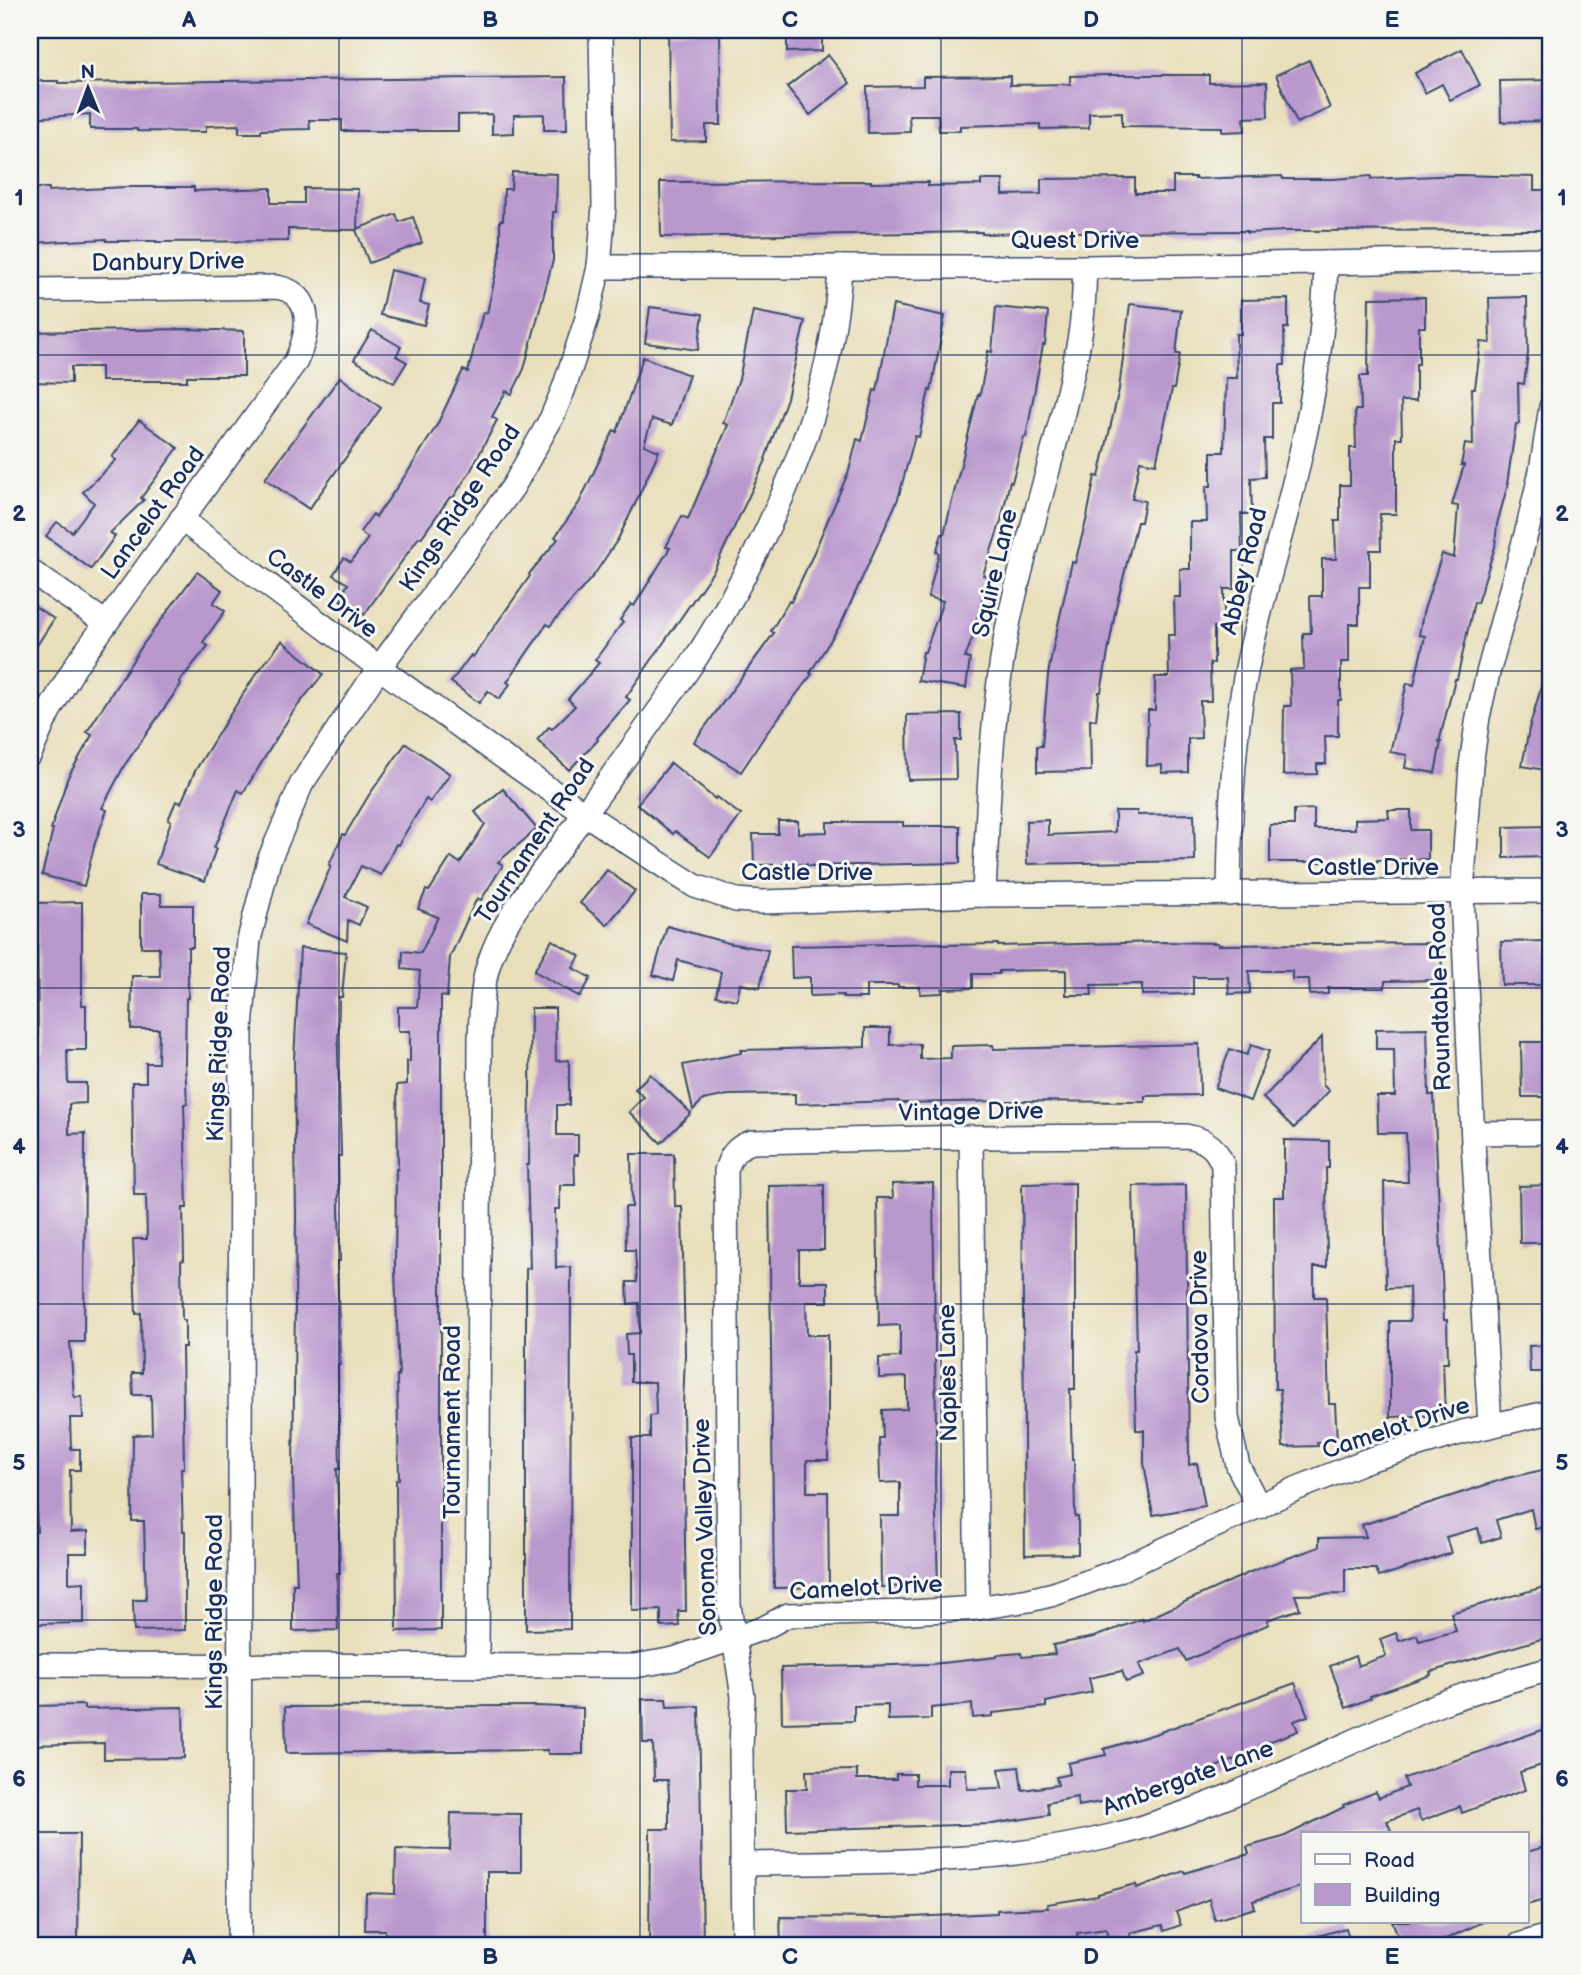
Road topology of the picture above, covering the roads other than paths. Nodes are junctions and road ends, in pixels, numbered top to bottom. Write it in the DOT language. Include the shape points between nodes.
graph roads {
  1 [pos="601,30"];
  2 [pos="1551,259"];
  3 [pos="1326,263"];
  4 [pos="599,267"];
  5 [pos="840,267"];
  6 [pos="1084,267"];
  7 [pos="30,289"];
  8 [pos="301,302"];
  9 [pos="1551,407"];
  10 [pos="181,519"];
  11 [pos="30,571"];
  12 [pos="106,623"];
  13 [pos="379,668"];
  14 [pos="30,754"];
  15 [pos="584,813"];
  16 [pos="1551,891"];
  17 [pos="1462,893"];
  18 [pos="1229,894"];
  19 [pos="984,895"];
  20 [pos="1551,1132"];
  21 [pos="1473,1133"];
  22 [pos="971,1137"];
  23 [pos="1210,1144"];
  24 [pos="735,1152"];
  25 [pos="1551,1412"];
  26 [pos="1490,1425"];
  27 [pos="1259,1507"];
  28 [pos="977,1608"];
  29 [pos="734,1638"];
  30 [pos="30,1665"];
  31 [pos="240,1665"];
  32 [pos="477,1665"];
  33 [pos="1551,1669"];
  34 [pos="743,1864"];
  35 [pos="1551,1936"];
  36 [pos="239,1945"];
  37 [pos="743,1945"];
  38 [pos="1520,1945"];
  1 -- 4 [label="street, Kings Ridge Road" via="604,206"];
  2 -- 3 [label="street, Quest Drive"];
  3 -- 6 [label="street, Quest Drive"];
  3 -- 18 [label="street, Abbey Road" via="1324,324 1303,446 1244,681 1233,778"];
  4 -- 5 [label="street, Quest Drive"];
  4 -- 13 [label="street, Kings Ridge Road" via="564,388 530,458 486,526"];
  5 -- 6 [label="street, Quest Drive"];
  5 -- 15 [label="street, Tournament Road" via="836,318 822,383 779,507 723,617"];
  6 -- 19 [label="street, Squire Lane" via="1078,349 1027,545 998,685"];
  7 -- 8 [label="street, Danbury Drive" via="276,287 296,293"];
  8 -- 10 [label="street, Lancelot Road" via="307,329 296,361"];
  9 -- 17 [label="street, Roundtable Road" via="1528,527 1478,717"];
  10 -- 12 [label="street, Lancelot Road"];
  10 -- 13 [label="street, Castle Drive"];
  11 -- 12 [label="street"];
  12 -- 14 [label="street, Lancelot Road" via="55,701"];
  13 -- 15 [label="street, Castle Drive"];
  13 -- 31 [label="street, Kings Ridge Road" via="302,783 285,818 268,860 249,940 241,1027"];
  15 -- 19 [label="street, Castle Drive" via="695,886 736,900"];
  15 -- 32 [label="street, Tournament Road" via="509,918 488,965 482,1002"];
  16 -- 17 [label="street, Castle Drive"];
  17 -- 18 [label="street, Castle Drive"];
  17 -- 21 [label="street, Roundtable Road"];
  18 -- 19 [label="street, Castle Drive"];
  20 -- 21 [label="street"];
  21 -- 26 [label="street, Roundtable Road"];
  22 -- 23 [label="street, Vintage Drive" via="1186,1136"];
  22 -- 24 [label="street, Vintage Drive" via="752,1142"];
  22 -- 28 [label="street, Naples Lane"];
  23 -- 27 [label="street, Cordova Drive" via="1223,1166 1227,1417 1238,1466"];
  24 -- 29 [label="street, Sonoma Valley Drive" via="726,1171 729,1605"];
  25 -- 26 [label="street, Camelot Drive"];
  26 -- 27 [label="street, Camelot Drive" via="1368,1460"];
  27 -- 28 [label="street, Camelot Drive" via="1078,1586"];
  28 -- 29 [label="street, Camelot Drive" via="788,1615"];
  29 -- 32 [label="street, Camelot Drive" via="674,1659 635,1666"];
  29 -- 34 [label="street, Sonoma Valley Drive" via="743,1697"];
  30 -- 31 [label="street, Camelot Drive"];
  31 -- 32 [label="street, Camelot Drive"];
  31 -- 36 [label="street, Kings Ridge Road"];
  33 -- 34 [label="street, Ambergate Lane" via="1440,1704 1192,1810 1113,1835 1012,1855"];
  34 -- 37 [label="street, Sonoma Valley Drive"];
  35 -- 38 [label="street"];
}
